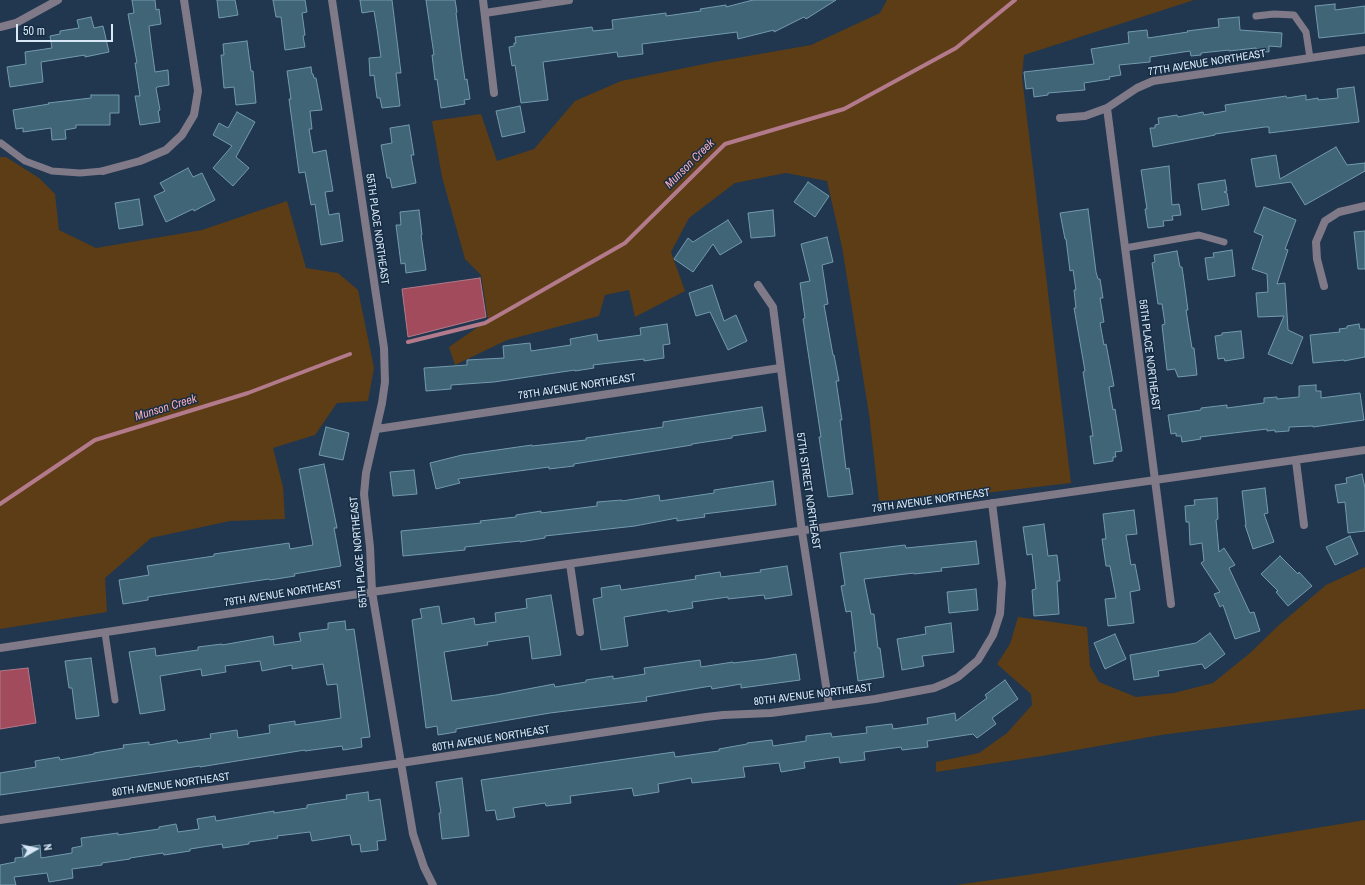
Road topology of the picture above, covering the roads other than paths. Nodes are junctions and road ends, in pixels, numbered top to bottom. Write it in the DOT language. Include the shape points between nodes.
graph roads {
  1 [pos="58,0"];
  2 [pos="184,0"];
  3 [pos="332,0"];
  4 [pos="483,0"];
  5 [pos="570,0"];
  6 [pos="485,13"];
  7 [pos="1256,16"];
  8 [pos="0,27"];
  9 [pos="1365,50"];
  10 [pos="1310,58"];
  11 [pos="494,93"];
  12 [pos="1107,108"];
  13 [pos="1060,118"];
  14 [pos="0,143"];
  15 [pos="103,171"];
  16 [pos="1365,206"];
  17 [pos="1224,242"];
  18 [pos="1125,248"];
  19 [pos="758,285"];
  20 [pos="1324,286"];
  21 [pos="780,368"];
  22 [pos="377,428"];
  23 [pos="1365,450"];
  24 [pos="1296,461"];
  25 [pos="1154,481"];
  26 [pos="992,503"];
  27 [pos="1304,525"];
  28 [pos="802,532"];
  29 [pos="570,564"];
  30 [pos="372,592"];
  31 [pos="1171,604"];
  32 [pos="580,632"];
  33 [pos="105,633"];
  34 [pos="0,648"];
  35 [pos="115,700"];
  36 [pos="829,705"];
  37 [pos="401,764"];
  38 [pos="0,820"];
  39 [pos="433,885"];
  1 -- 8 [label="street" via="16,23"];
  2 -- 15 [label="street" via="198,91 194,115 182,135 166,150 140,161"];
  3 -- 22 [label="street, 55TH PLACE NORTHEAST" via="384,348 385,382"];
  4 -- 6 [label="street"];
  5 -- 6 [label="street"];
  6 -- 11 [label="street"];
  7 -- 10 [label="lane" via="1294,15 1306,32"];
  9 -- 10 [label="street, 77TH AVENUE NORTHEAST"];
  10 -- 12 [label="street, 77TH AVENUE NORTHEAST" via="1154,81 1136,88"];
  12 -- 13 [label="street, 77TH AVENUE NORTHEAST" via="1085,116"];
  12 -- 18 [label="street, 58TH PLACE NORTHEAST"];
  14 -- 15 [label="lane" via="25,160 52,171"];
  16 -- 20 [label="street" via="1339,212 1325,221 1316,242 1317,259"];
  17 -- 18 [label="lane" via="1199,236"];
  18 -- 25 [label="street, 58TH PLACE NORTHEAST"];
  19 -- 21 [label="street, 57TH STREET NORTHEAST" via="773,308"];
  21 -- 22 [label="street, 78TH AVENUE NORTHEAST"];
  21 -- 28 [label="street, 57TH STREET NORTHEAST"];
  22 -- 30 [label="street, 55TH PLACE NORTHEAST" via="366,473 364,494"];
  23 -- 24 [label="street, 79TH AVENUE NORTHEAST"];
  24 -- 25 [label="street, 79TH AVENUE NORTHEAST"];
  24 -- 27 [label="street"];
  25 -- 26 [label="street, 79TH AVENUE NORTHEAST"];
  25 -- 31 [label="street, 58TH PLACE NORTHEAST"];
  26 -- 28 [label="street, 79TH AVENUE NORTHEAST"];
  26 -- 36 [label="street, 80TH AVENUE NORTHEAST" via="1002,598 993,635 978,660 958,677 934,688"];
  28 -- 29 [label="street, 79TH AVENUE NORTHEAST"];
  28 -- 36 [label="street, 57TH STREET NORTHEAST"];
  29 -- 30 [label="street, 79TH AVENUE NORTHEAST"];
  29 -- 32 [label="street"];
  30 -- 33 [label="street, 79TH AVENUE NORTHEAST"];
  30 -- 37 [label="street, 55TH PLACE NORTHEAST"];
  33 -- 34 [label="street, 79TH AVENUE NORTHEAST"];
  33 -- 35 [label="lane"];
  36 -- 37 [label="street, 80TH AVENUE NORTHEAST" via="771,713 706,717"];
  37 -- 38 [label="street, 80TH AVENUE NORTHEAST"];
  37 -- 39 [label="street, 55TH PLACE NORTHEAST" via="413,834 424,868"];
}
